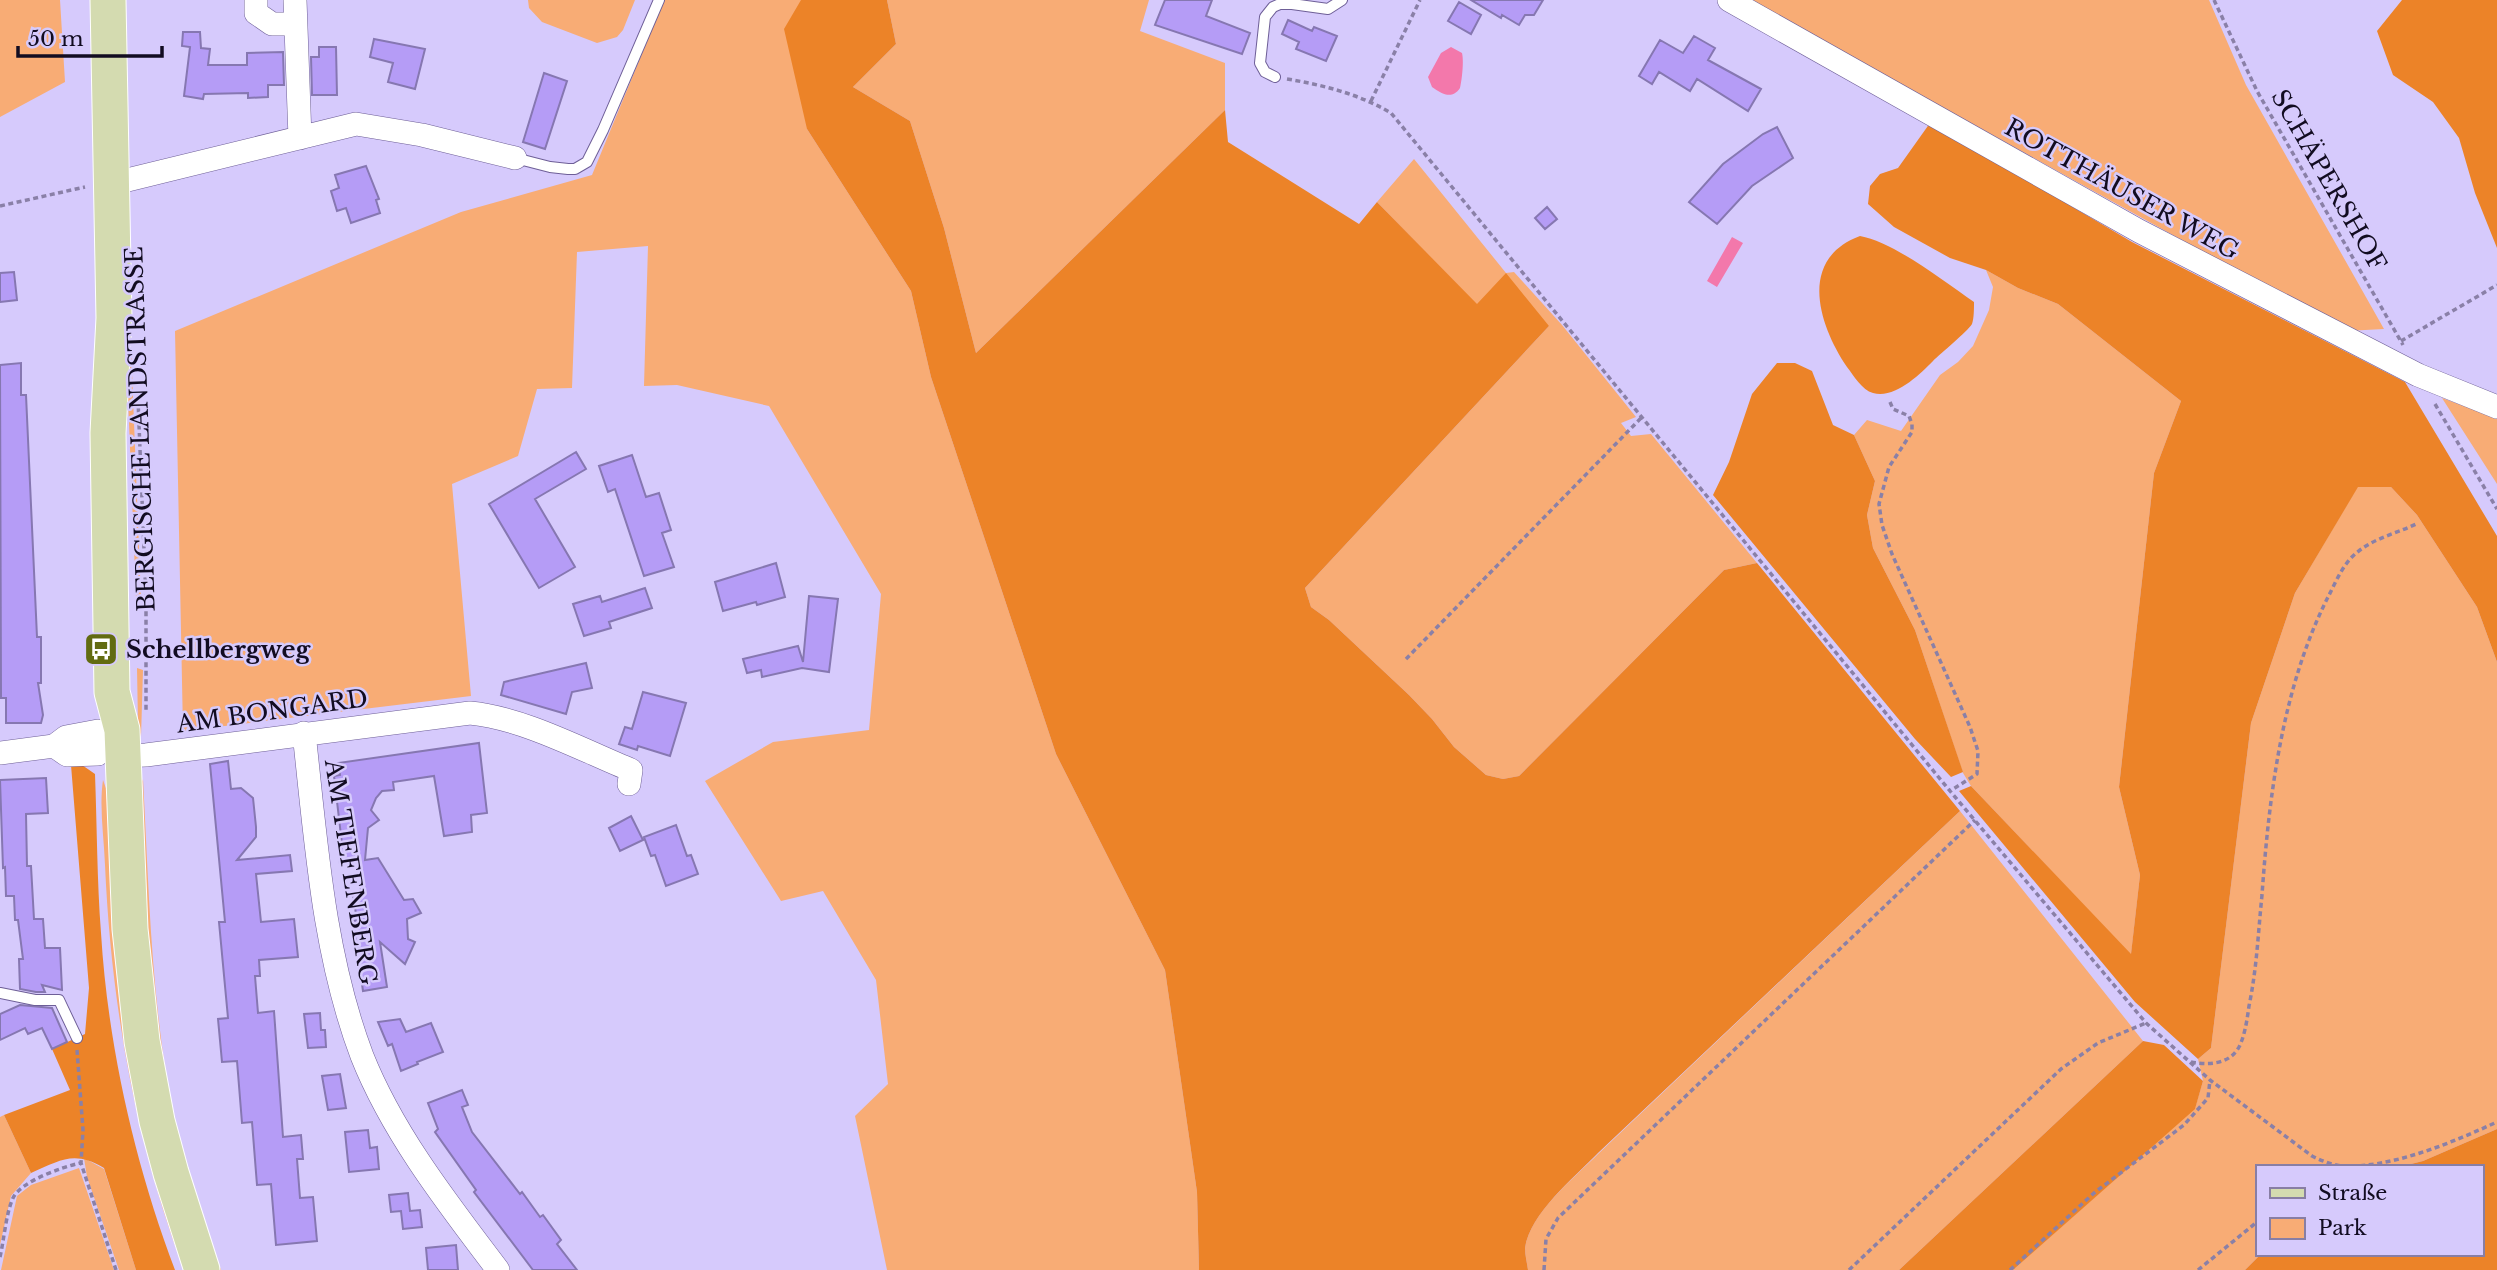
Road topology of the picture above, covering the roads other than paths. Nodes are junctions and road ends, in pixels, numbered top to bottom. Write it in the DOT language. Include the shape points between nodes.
graph roads {
  1 [pos="108,0"];
  2 [pos="256,0"];
  3 [pos="295,0"];
  4 [pos="659,0"];
  5 [pos="1342,0"];
  6 [pos="1730,0"];
  7 [pos="295,24"];
  8 [pos="1275,77"];
  9 [pos="300,138"];
  10 [pos="515,158"];
  11 [pos="111,184"];
  12 [pos="2497,407"];
  13 [pos="304,733"];
  14 [pos="125,737"];
  15 [pos="0,753"];
  16 [pos="629,784"];
  17 [pos="0,993"];
  18 [pos="76,1038"];
  19 [pos="202,1270"];
  20 [pos="498,1270"];
  1 -- 11 [label="main road, BERGISCHE LANDSTRASSE"];
  2 -- 7 [label="street" via="256,13 272,24"];
  3 -- 7 [label="street"];
  4 -- 10 [label="lane" via="587,162 568,169"];
  5 -- 8 [label="lane" via="1328,9 1292,4 1273,7 1265,17 1260,63"];
  6 -- 12 [label="street, ROTTHÄUSER WEG" via="2139,232 2418,375"];
  7 -- 9 [label="street"];
  9 -- 10 [label="street" via="356,124"];
  9 -- 11 [label="street"];
  11 -- 14 [label="main road, BERGISCHE LANDSTRASSE" via="110,620 112,692"];
  13 -- 14 [label="street, AM BONGARD" via="146,755"];
  13 -- 16 [label="street, AM BONGARD" via="428,717 489,715 631,770"];
  13 -- 20 [label="street, AM TIEFENBERG" via="328,927 343,999 363,1058 418,1160"];
  14 -- 15 [label="street" via="98,731 66,737 54,746"];
  14 -- 19 [label="main road, BERGISCHE LANDSTRASSE" via="130,929 142,1041 170,1173"];
  17 -- 18 [label="lane" via="59,1000"];
}
